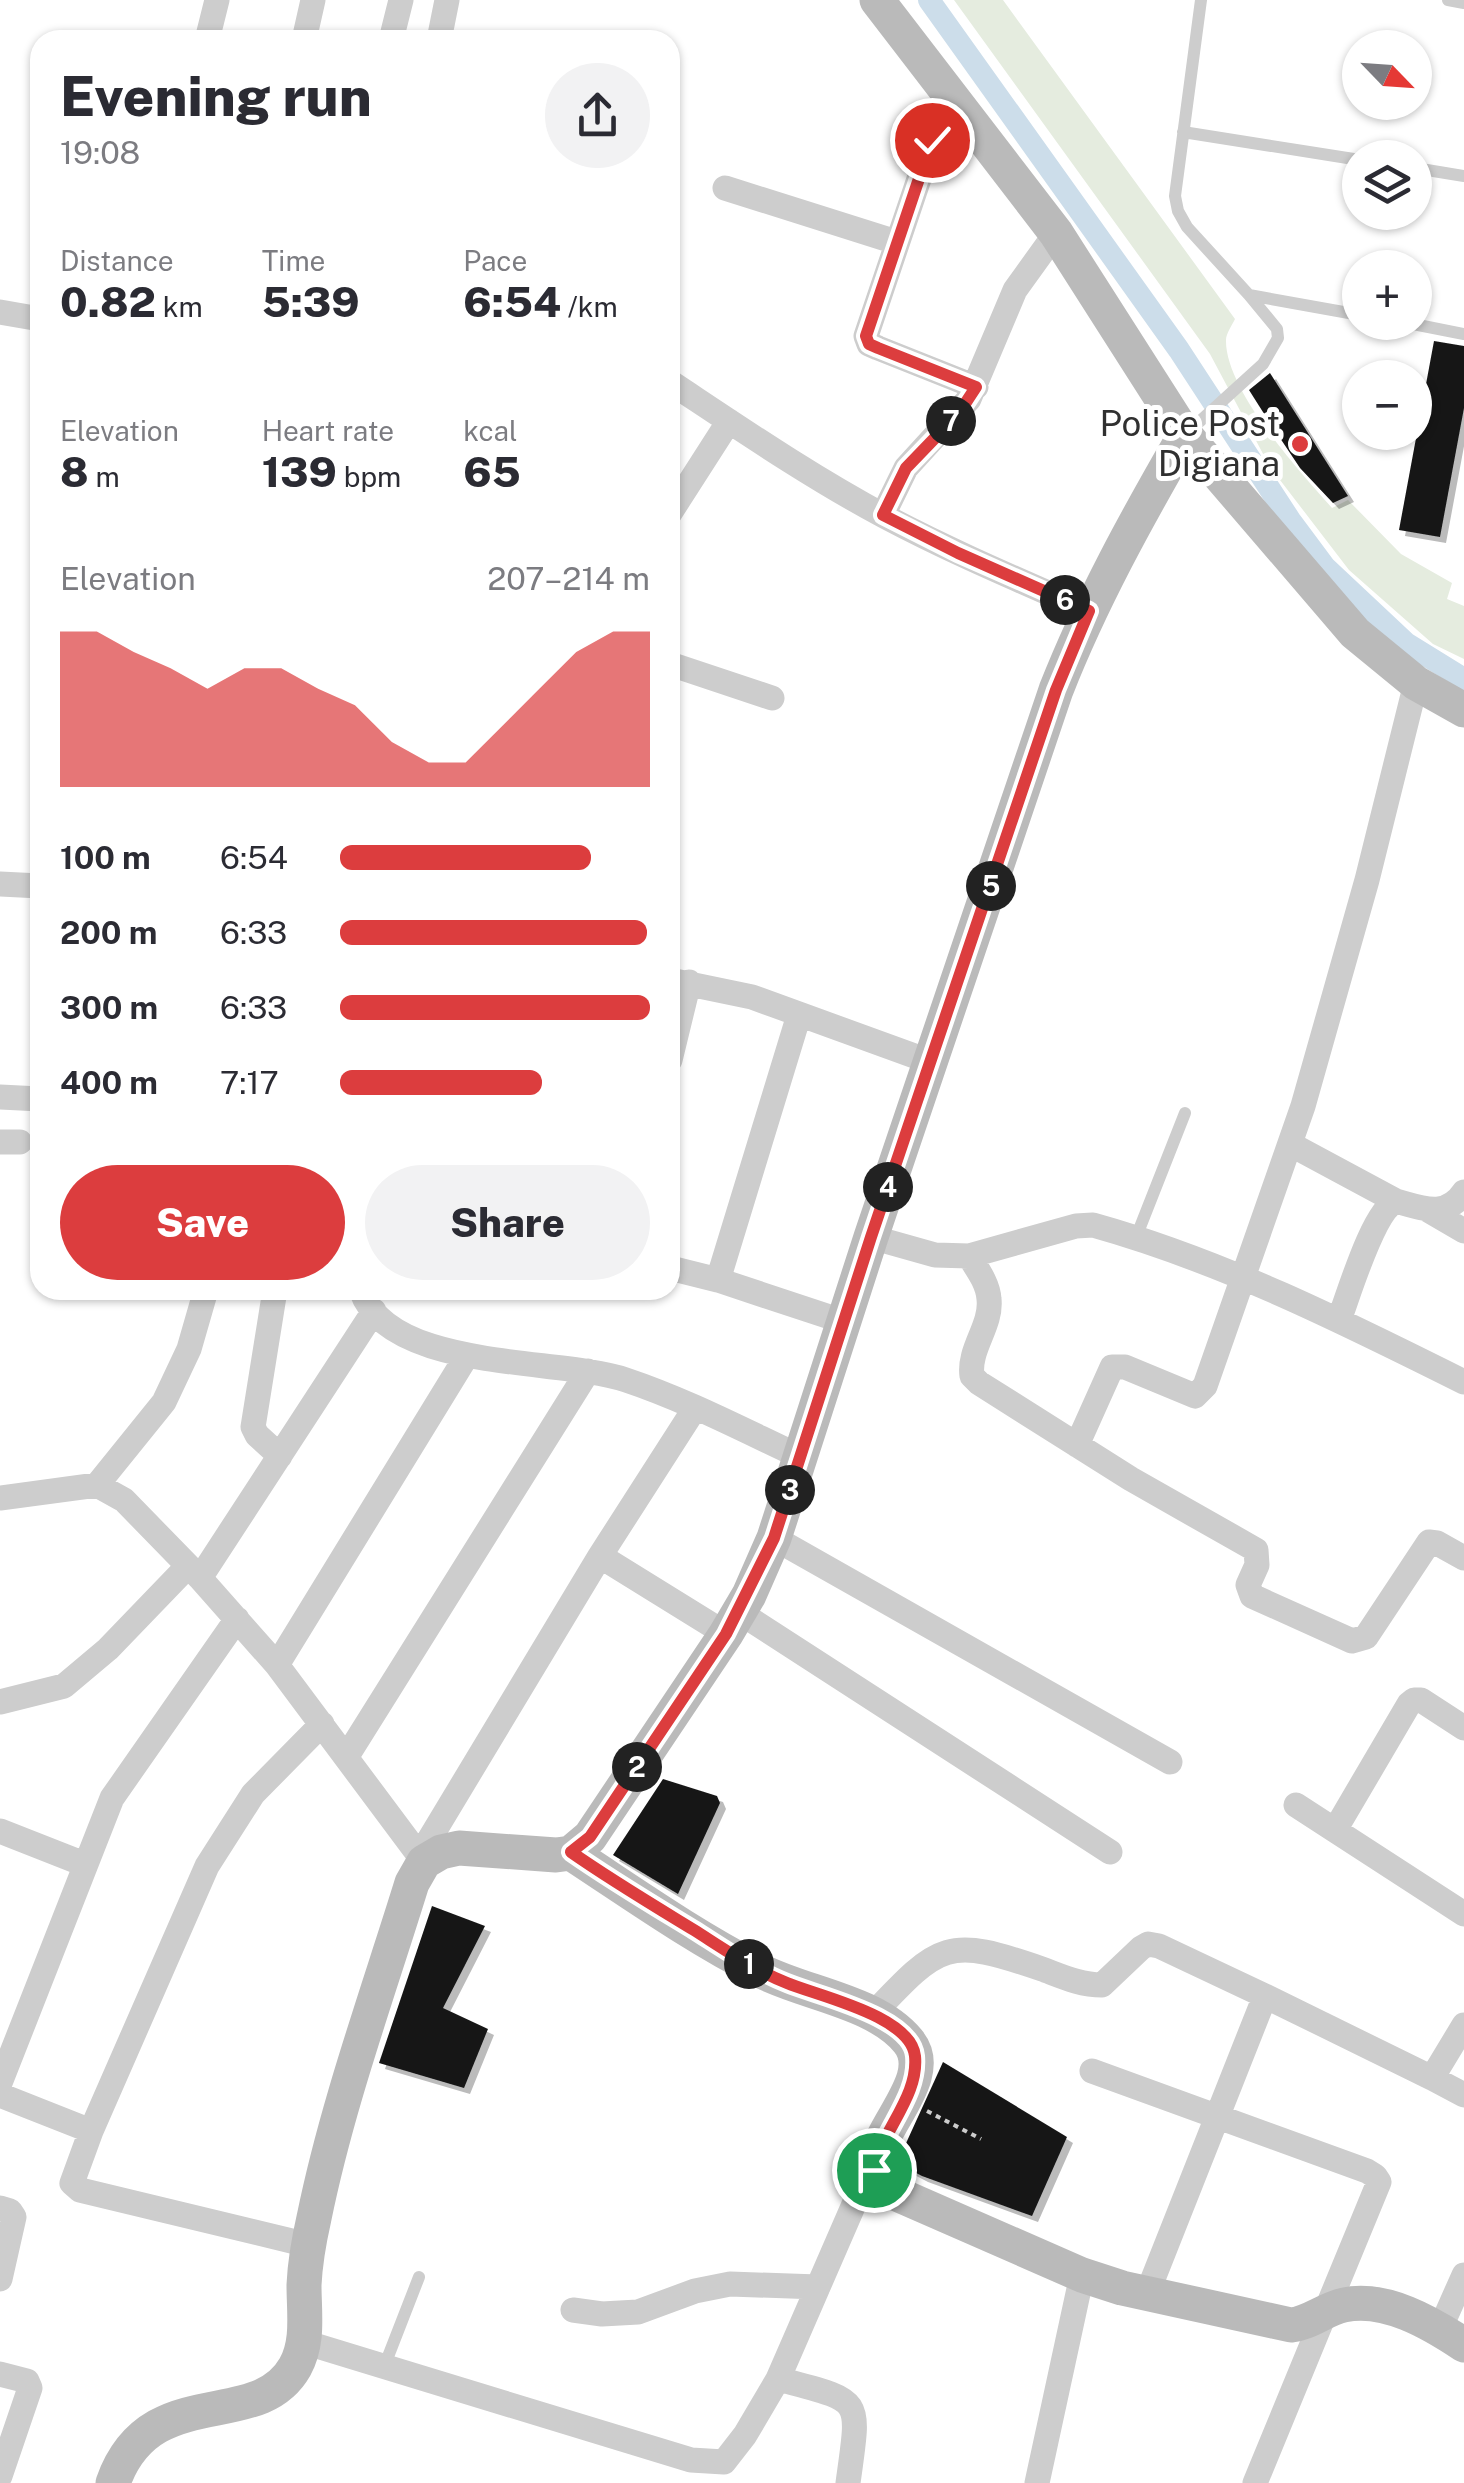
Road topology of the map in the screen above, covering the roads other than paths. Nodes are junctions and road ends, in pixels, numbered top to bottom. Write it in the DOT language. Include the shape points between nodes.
graph roads {
  1 [pos="217,0"];
  2 [pos="312,0"];
  3 [pos="401,0"];
  4 [pos="448,0"];
  5 [pos="877,0"];
  6 [pos="1202,0"];
  7 [pos="1448,0"];
  8 [pos="1464,3"];
  9 [pos="209,30"];
  10 [pos="306,30"];
  11 [pos="394,30"];
  12 [pos="441,30"];
  13 [pos="948,92"];
  14 [pos="1183,132"];
  15 [pos="1342,157"];
  16 [pos="1432,171"];
  17 [pos="1464,176"];
  18 [pos="725,188"];
  19 [pos="1056,233"];
  20 [pos="896,242"];
  21 [pos="1249,295"];
  22 [pos="0,312"];
  23 [pos="1342,312"];
  24 [pos="30,317"];
  25 [pos="1432,328"];
  26 [pos="1464,334"];
  27 [pos="976,387"];
  28 [pos="680,389"];
  29 [pos="729,421"];
  30 [pos="1197,423"];
  31 [pos="680,497"];
  32 [pos="883,515"];
  33 [pos="1089,611"];
  34 [pos="680,667"];
  35 [pos="1416,683"];
  36 [pos="772,698"];
  37 [pos="1464,710"];
  38 [pos="0,884"];
  39 [pos="30,886"];
  40 [pos="680,981"];
  41 [pos="799,1015"];
  42 [pos="931,1062"];
  43 [pos="0,1097"];
  44 [pos="30,1099"];
  45 [pos="1184,1113"];
  46 [pos="1290,1144"];
  47 [pos="1464,1192"];
  48 [pos="1396,1201"];
  49 [pos="1428,1210"];
  50 [pos="1464,1231"];
  51 [pos="871,1237"];
  52 [pos="1135,1240"];
  53 [pos="969,1256"];
  54 [pos="680,1270"];
  55 [pos="1242,1278"];
  56 [pos="718,1280"];
  57 [pos="203,1300"];
  58 [pos="274,1300"];
  59 [pos="367,1300"];
  60 [pos="1340,1320"];
  61 [pos="845,1322"];
  62 [pos="466,1357"];
  63 [pos="588,1371"];
  64 [pos="1464,1382"];
  65 [pos="695,1408"];
  66 [pos="1076,1445"];
  67 [pos="280,1456"];
  68 [pos="801,1457"];
  69 [pos="98,1485"];
  70 [pos="0,1498"];
  71 [pos="774,1538"];
  72 [pos="600,1556"];
  73 [pos="1464,1558"];
  74 [pos="193,1572"];
  75 [pos="237,1620"];
  76 [pos="732,1623"];
  77 [pos="277,1665"];
  78 [pos="0,1702"];
  79 [pos="322,1724"];
  80 [pos="1464,1728"];
  81 [pos="346,1756"];
  82 [pos="1170,1762"];
  83 [pos="1296,1805"];
  84 [pos="1336,1830"];
  85 [pos="0,1831"];
  86 [pos="571,1852"];
  87 [pos="1110,1852"];
  88 [pos="422,1859"];
  89 [pos="84,1864"];
  90 [pos="1464,1914"];
  91 [pos="1265,1996"];
  92 [pos="873,2014"];
  93 [pos="1464,2025"];
  94 [pos="1092,2071"];
  95 [pos="1432,2078"];
  96 [pos="0,2083"];
  97 [pos="1464,2095"];
  98 [pos="0,2096"];
  99 [pos="1219,2116"];
  100 [pos="91,2131"];
  101 [pos="877,2150"];
  102 [pos="0,2208"];
  103 [pos="308,2246"];
  104 [pos="1082,2275"];
  105 [pos="1464,2275"];
  106 [pos="419,2276"];
  107 [pos="0,2279"];
  108 [pos="818,2287"];
  109 [pos="1148,2294"];
  110 [pos="573,2310"];
  111 [pos="1328,2311"];
  112 [pos="1452,2337"];
  113 [pos="304,2342"];
  114 [pos="384,2367"];
  115 [pos="0,2374"];
  116 [pos="778,2380"];
  117 [pos="0,2476"];
  118 [pos="114,2483"];
  119 [pos="848,2483"];
  120 [pos="1037,2483"];
  121 [pos="1255,2483"];
  1 -- 9 [label="street"];
  2 -- 10 [label="street"];
  3 -- 11 [label="street"];
  4 -- 12 [label="street"];
  5 -- 13 [label="street"];
  6 -- 14 [label="lane"];
  7 -- 8 [label="lane"];
  13 -- 19 [label="street"];
  13 -- 20 [label="street"];
  14 -- 15 [label="lane"];
  14 -- 21 [label="lane" via="1178,211"];
  16 -- 17 [label="lane"];
  18 -- 20 [label="street"];
  19 -- 27 [label="street" via="1016,290"];
  19 -- 30 [label="street"];
  20 -- 27 [label="street" via="869,324 869,344"];
  21 -- 23 [label="lane"];
  21 -- 30 [label="lane" via="1278,338 1263,364"];
  22 -- 24 [label="street"];
  25 -- 26 [label="lane"];
  27 -- 32 [label="street" via="906,468"];
  28 -- 29 [label="street"];
  29 -- 31 [label="street"];
  29 -- 32 [label="street"];
  30 -- 33 [label="street" via="1128,533"];
  30 -- 35 [label="street" via="1355,633"];
  32 -- 33 [label="street"];
  33 -- 42 [label="street" via="1056,690"];
  34 -- 36 [label="street"];
  35 -- 37 [label="street"];
  35 -- 46 [label="street" via="1368,880"];
  38 -- 39 [label="street"];
  40 -- 41 [label="street"];
  41 -- 42 [label="street"];
  41 -- 56 [label="street"];
  42 -- 51 [label="street"];
  43 -- 44 [label="street"];
  45 -- 52 [label="lane"];
  46 -- 48 [label="street"];
  46 -- 55 [label="street"];
  47 -- 49 [label="street" via="1444,1210"];
  48 -- 49 [label="street"];
  48 -- 60 [label="street" via="1376,1224"];
  49 -- 50 [label="street"];
  51 -- 53 [label="street" via="935,1255"];
  51 -- 61 [label="street"];
  52 -- 53 [label="street" via="1076,1226"];
  52 -- 55 [label="street"];
  53 -- 66 [label="street" via="990,1306 972,1376"];
  54 -- 56 [label="street"];
  55 -- 60 [label="street"];
  55 -- 66 [label="street" via="1200,1394 1112,1367"];
  56 -- 61 [label="street"];
  57 -- 69 [label="street" via="164,1402"];
  58 -- 67 [label="street" via="253,1427"];
  59 -- 62 [label="street" via="410,1337"];
  59 -- 67 [label="street"];
  60 -- 64 [label="street"];
  61 -- 68 [label="street"];
  62 -- 63 [label="street"];
  62 -- 77 [label="street"];
  63 -- 65 [label="street"];
  63 -- 81 [label="street"];
  65 -- 68 [label="street"];
  65 -- 72 [label="street"];
  66 -- 73 [label="street" via="1256,1550 1252,1596 1352,1641 1366,1637 1429,1542"];
  67 -- 74 [label="street"];
  68 -- 71 [label="street"];
  69 -- 70 [label="street"];
  69 -- 74 [label="street" via="124,1500"];
  71 -- 76 [label="street"];
  71 -- 82 [label="street"];
  72 -- 76 [label="street"];
  72 -- 88 [label="street"];
  74 -- 75 [label="street"];
  74 -- 78 [label="street" via="64,1686"];
  75 -- 77 [label="street"];
  75 -- 89 [label="street" via="112,1798"];
  76 -- 86 [label="street" via="590,1837"];
  76 -- 87 [label="street"];
  77 -- 79 [label="street"];
  79 -- 81 [label="street"];
  79 -- 100 [label="street" via="253,1794 222,1839"];
  80 -- 84 [label="street" via="1421,1700 1409,1704"];
  81 -- 88 [label="street"];
  83 -- 84 [label="street"];
  84 -- 90 [label="street"];
  85 -- 89 [label="street"];
  86 -- 88 [label="street" via="459,1848"];
  86 -- 92 [label="street" via="757,1970"];
  88 -- 103 [label="street" via="323,2176"];
  89 -- 96 [label="street"];
  91 -- 92 [label="street" via="1148,1944 1102,1985 990,1951 953,1950 916,1968"];
  91 -- 95 [label="street"];
  91 -- 99 [label="street"];
  92 -- 101 [label="street" via="895,2028 916,2057 905,2100"];
  93 -- 95 [label="street"];
  94 -- 99 [label="street"];
  95 -- 97 [label="street"];
  98 -- 100 [label="street"];
  99 -- 109 [label="street"];
  99 -- 111 [label="street" via="1376,2176 1376,2193"];
  100 -- 103 [label="street" via="73,2176 76,2188"];
  101 -- 104 [label="street" via="878,2183 890,2191"];
  101 -- 108 [label="street"];
  102 -- 107 [label="street" via="14,2216"];
  103 -- 113 [label="street"];
  104 -- 109 [label="street"];
  104 -- 120 [label="street"];
  105 -- 112 [label="street"];
  106 -- 114 [label="lane"];
  108 -- 110 [label="street" via="730,2284 638,2312"];
  108 -- 116 [label="street"];
  109 -- 111 [label="street" via="1291,2325"];
  111 -- 112 [label="street" via="1381,2305"];
  111 -- 121 [label="street"];
  113 -- 114 [label="street"];
  113 -- 118 [label="street" via="294,2370 259,2397 145,2432 120,2463"];
  114 -- 116 [label="street" via="706,2462 724,2462 735,2450"];
  115 -- 117 [label="street" via="30,2388"];
  116 -- 119 [label="street" via="835,2394 853,2408"];
}
